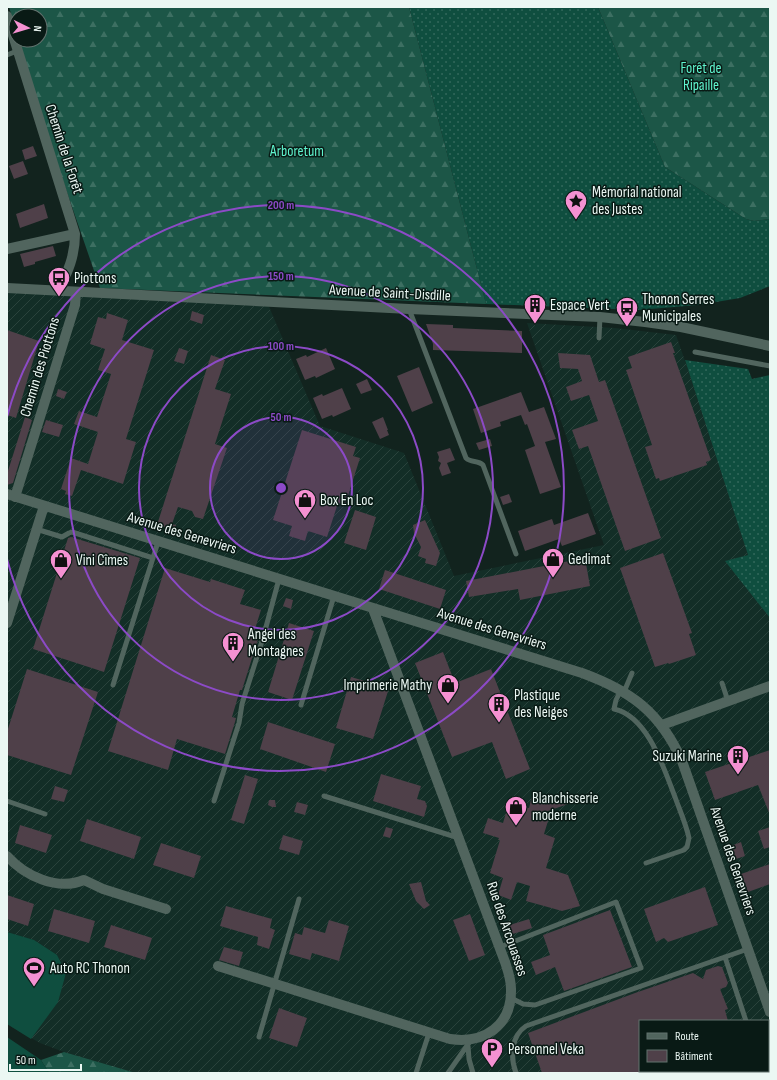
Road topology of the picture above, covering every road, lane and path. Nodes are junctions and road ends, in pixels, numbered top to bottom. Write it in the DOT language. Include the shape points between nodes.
graph roads {
  1 [pos="7,16"];
  2 [pos="17,51"];
  3 [pos="7,55"];
  4 [pos="75,234"];
  5 [pos="7,249"];
  6 [pos="7,288"];
  7 [pos="58,291"];
  8 [pos="76,292"];
  9 [pos="409,309"];
  10 [pos="600,317"];
  11 [pos="599,338"];
  12 [pos="770,346"];
  13 [pos="695,352"];
  14 [pos="770,366"];
  15 [pos="11,496"];
  16 [pos="44,506"];
  17 [pos="36,529"];
  18 [pos="158,542"];
  19 [pos="516,554"];
  20 [pos="153,558"];
  21 [pos="279,579"];
  22 [pos="334,596"];
  23 [pos="373,609"];
  24 [pos="7,623"];
  25 [pos="632,673"];
  26 [pos="722,683"];
  27 [pos="113,684"];
  28 [pos="770,686"];
  29 [pos="622,691"];
  30 [pos="728,701"];
  31 [pos="301,705"];
  32 [pos="662,725"];
  33 [pos="324,796"];
  34 [pos="214,801"];
  35 [pos="7,802"];
  36 [pos="45,814"];
  37 [pos="459,838"];
  38 [pos="7,856"];
  39 [pos="646,863"];
  40 [pos="299,898"];
  41 [pos="166,909"];
  42 [pos="500,947"];
  43 [pos="748,949"];
  44 [pos="725,957"];
  45 [pos="218,966"];
  46 [pos="274,984"];
  47 [pos="511,998"];
  48 [pos="770,1012"];
  49 [pos="746,1020"];
  50 [pos="429,1034"];
  51 [pos="259,1037"];
  52 [pos="470,1043"];
  53 [pos="416,1073"];
  54 [pos="448,1073"];
  55 [pos="473,1073"];
  56 [pos="516,1073"];
  1 -- 2 [label="street, Chemin de la Forêt"];
  2 -- 3 [label="lane"];
  2 -- 4 [label="street, Chemin de la Forêt"];
  4 -- 5 [label="street"];
  4 -- 7 [label="street, Chemin de la Forêt" via="71,262"];
  6 -- 7 [label="street, Avenue de Saint-Disdille"];
  7 -- 8 [label="street, Avenue de Saint-Disdille"];
  8 -- 9 [label="street, Avenue de Saint-Disdille"];
  8 -- 15 [label="street, Chemin des Piottons" via="74,305"];
  9 -- 10 [label="street, Avenue de Saint-Disdille"];
  9 -- 19 [label="lane" via="466,458 483,465"];
  10 -- 11 [label="lane"];
  10 -- 12 [label="street, Avenue de Saint-Disdille" via="681,327"];
  13 -- 14 [label="lane"];
  15 -- 16 [label="street, Avenue des Genevriers"];
  16 -- 17 [label="street"];
  16 -- 18 [label="street, Avenue des Genevriers"];
  17 -- 20 [label="lane" via="62,537 72,532"];
  17 -- 24 [label="street"];
  18 -- 20 [label="lane"];
  18 -- 21 [label="street, Avenue des Genevriers"];
  20 -- 27 [label="lane"];
  21 -- 22 [label="street, Avenue des Genevriers"];
  21 -- 34 [label="lane" via="242,704 239,723"];
  22 -- 23 [label="street, Avenue des Genevriers"];
  22 -- 31 [label="lane"];
  23 -- 29 [label="street, Avenue des Genevriers" via="582,673"];
  23 -- 37 [label="street, Rue des Arcouasses"];
  25 -- 29 [label="lane"];
  26 -- 30 [label="lane"];
  28 -- 30 [label="street"];
  29 -- 32 [label="street, Avenue des Genevriers" via="640,703"];
  29 -- 39 [label="lane" via="614,709 631,716 650,739 662,764 689,838 684,850"];
  30 -- 32 [label="street"];
  32 -- 43 [label="street, Avenue des Genevriers" via="684,766"];
  33 -- 37 [label="lane"];
  35 -- 36 [label="lane"];
  37 -- 42 [label="street, Rue des Arcouasses"];
  38 -- 41 [label="street" via="21,868 50,883 70,884 84,880 103,889"];
  40 -- 46 [label="lane"];
  42 -- 47 [label="street, Rue des Arcouasses" via="511,982"];
  42 -- 47 [label="lane" via="616,902 641,968 535,1005 523,1004"];
  43 -- 44 [label="lane"];
  43 -- 48 [label="street, Avenue des Genevriers"];
  44 -- 49 [label="lane"];
  44 -- 56 [label="lane" via="526,1026 518,1033 513,1047 512,1060"];
  45 -- 46 [label="street, Rue des Arcouasses"];
  46 -- 50 [label="street, Rue des Arcouasses"];
  46 -- 51 [label="lane"];
  47 -- 52 [label="street, Rue des Arcouasses" via="506,1014 498,1026"];
  50 -- 52 [label="street, Rue des Arcouasses"];
  50 -- 53 [label="lane"];
  52 -- 54 [label="lane"];
  52 -- 55 [label="lane" via="469,1060"];
}
